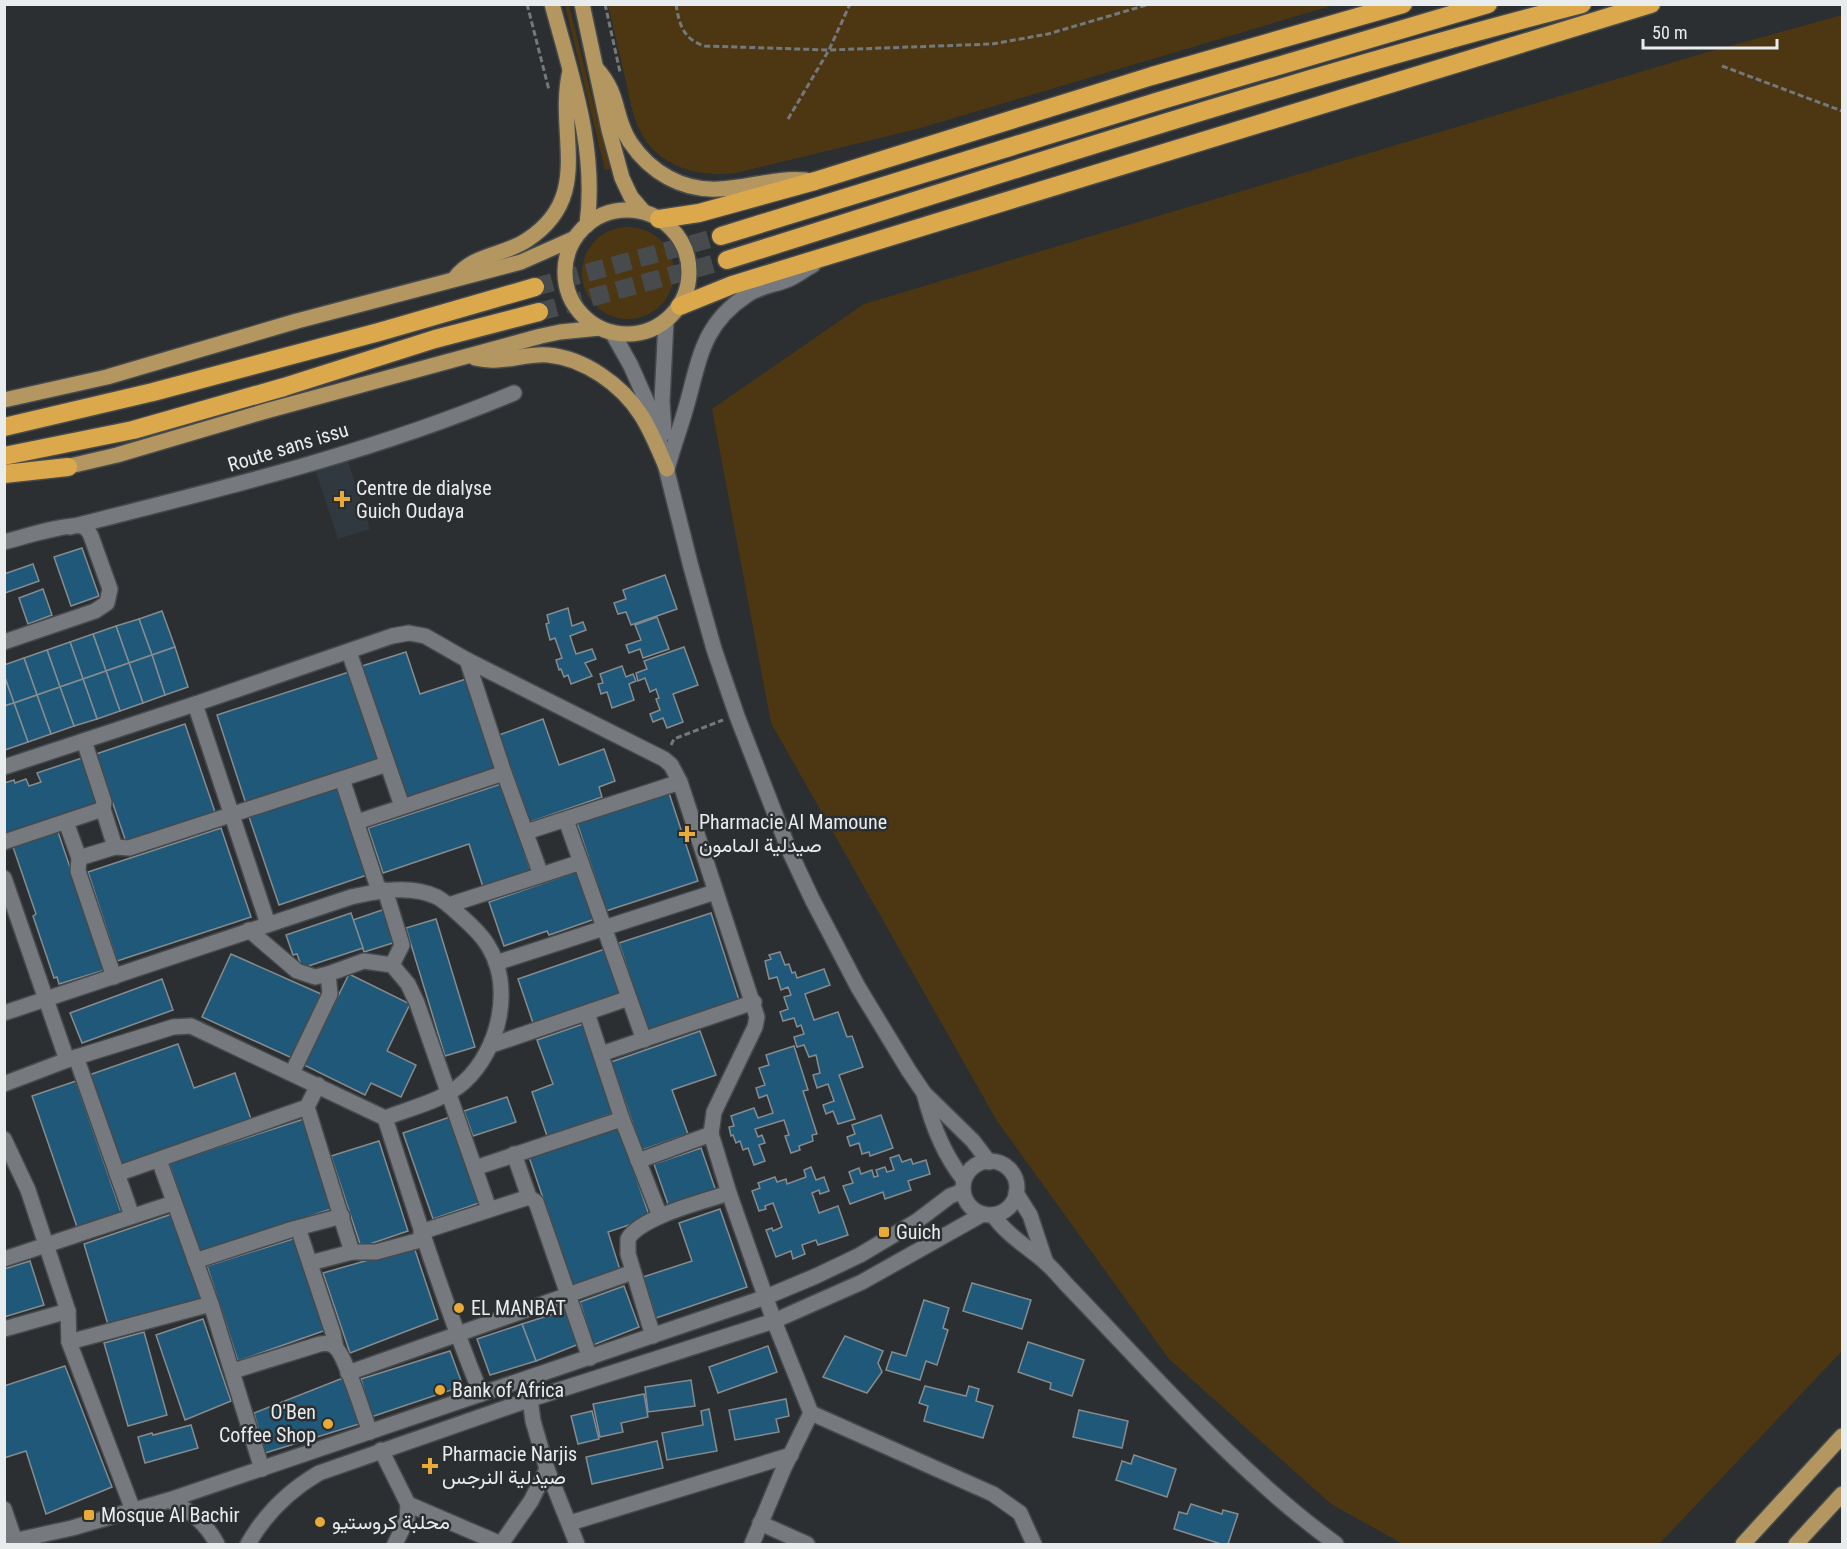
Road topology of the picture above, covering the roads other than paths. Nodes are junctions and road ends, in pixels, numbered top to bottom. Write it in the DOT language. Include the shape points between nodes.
graph roads {
  1 [pos="552,4"];
  2 [pos="582,4"];
  3 [pos="1404,4"];
  4 [pos="1488,4"];
  5 [pos="1582,4"];
  6 [pos="1651,4"];
  7 [pos="596,68"];
  8 [pos="570,72"];
  9 [pos="814,181"];
  10 [pos="651,215"];
  11 [pos="587,225"];
  12 [pos="721,236"];
  13 [pos="575,238"];
  14 [pos="826,257"];
  15 [pos="727,260"];
  16 [pos="454,279"];
  17 [pos="535,287"];
  18 [pos="680,306"];
  19 [pos="539,312"];
  20 [pos="666,321"];
  21 [pos="606,330"];
  22 [pos="469,356"];
  23 [pos="514,393"];
  24 [pos="4,400"];
  25 [pos="4,427"];
  26 [pos="4,456"];
  27 [pos="68,467"];
  28 [pos="667,469"];
  29 [pos="4,474"];
  30 [pos="4,481"];
  31 [pos="70,527"];
  32 [pos="4,542"];
  33 [pos="4,642"];
  34 [pos="349,652"];
  35 [pos="467,660"];
  36 [pos="195,704"];
  37 [pos="84,741"];
  38 [pos="387,764"];
  39 [pos="4,767"];
  40 [pos="504,772"];
  41 [pos="342,779"];
  42 [pos="680,782"];
  43 [pos="402,806"];
  44 [pos="103,809"];
  45 [pos="231,814"];
  46 [pos="566,820"];
  47 [pos="66,822"];
  48 [pos="357,822"];
  49 [pos="526,832"];
  50 [pos="4,842"];
  51 [pos="115,847"];
  52 [pos="79,858"];
  53 [pos="581,862"];
  54 [pos="541,875"];
  55 [pos="4,879"];
  56 [pos="382,891"];
  57 [pos="715,892"];
  58 [pos="449,905"];
  59 [pos="268,924"];
  60 [pos="605,929"];
  61 [pos="249,930"];
  62 [pos="496,963"];
  63 [pos="392,964"];
  64 [pos="328,974"];
  65 [pos="114,977"];
  66 [pos="629,998"];
  67 [pos="46,999"];
  68 [pos="754,1002"];
  69 [pos="4,1013"];
  70 [pos="586,1014"];
  71 [pos="644,1040"];
  72 [pos="492,1045"];
  73 [pos="601,1054"];
  74 [pos="71,1058"];
  75 [pos="291,1073"];
  76 [pos="4,1084"];
  77 [pos="318,1085"];
  78 [pos="924,1093"];
  79 [pos="448,1094"];
  80 [pos="307,1107"];
  81 [pos="385,1118"];
  82 [pos="622,1119"];
  83 [pos="711,1134"];
  84 [pos="4,1139"];
  85 [pos="514,1154"];
  86 [pos="159,1160"];
  87 [pos="638,1161"];
  88 [pos="989,1161"];
  89 [pos="474,1168"];
  90 [pos="117,1174"];
  91 [pos="964,1186"];
  92 [pos="729,1193"];
  93 [pos="1016,1193"];
  94 [pos="529,1197"];
  95 [pos="173,1203"];
  96 [pos="489,1209"];
  97 [pos="988,1214"];
  98 [pos="132,1216"];
  99 [pos="342,1216"];
  100 [pos="660,1216"];
  101 [pos="298,1228"];
  102 [pos="957,1229"];
  103 [pos="422,1236"];
  104 [pos="1012,1236"];
  105 [pos="46,1245"];
  106 [pos="352,1252"];
  107 [pos="4,1259"];
  108 [pos="195,1261"];
  109 [pos="310,1263"];
  110 [pos="1046,1263"];
  111 [pos="633,1272"];
  112 [pos="567,1295"];
  113 [pos="766,1296"];
  114 [pos="211,1304"];
  115 [pos="68,1311"];
  116 [pos="774,1321"];
  117 [pos="4,1329"];
  118 [pos="458,1336"];
  119 [pos="653,1336"];
  120 [pos="69,1342"];
  121 [pos="336,1348"];
  122 [pos="590,1358"];
  123 [pos="233,1371"];
  124 [pos="348,1373"];
  125 [pos="525,1379"];
  126 [pos="481,1394"];
  127 [pos="531,1399"];
  128 [pos="811,1413"];
  129 [pos="370,1432"];
  130 [pos="1842,1436"];
  131 [pos="381,1450"];
  132 [pos="790,1455"];
  133 [pos="262,1469"];
  134 [pos="548,1469"];
  135 [pos="1842,1494"];
  136 [pos="169,1500"];
  137 [pos="408,1504"];
  138 [pos="4,1509"];
  139 [pos="133,1510"];
  140 [pos="570,1523"];
  141 [pos="760,1523"];
  142 [pos="10,1542"];
  143 [pos="217,1545"];
  144 [pos="248,1545"];
  145 [pos="395,1545"];
  146 [pos="501,1545"];
  147 [pos="578,1545"];
  148 [pos="752,1545"];
  149 [pos="807,1545"];
  150 [pos="1034,1545"];
  151 [pos="1335,1545"];
  152 [pos="1743,1545"];
  153 [pos="1796,1545"];
  1 -- 8 [label="main road"];
  2 -- 7 [label="main road"];
  3 -- 9 [label="highway" via="1152,76"];
  4 -- 12 [label="highway"];
  5 -- 15 [label="highway" via="1164,123"];
  6 -- 14 [label="highway"];
  7 -- 9 [label="main road" via="612,88 622,124 636,152 674,181 720,189 777,180"];
  7 -- 10 [label="main road" via="622,178 631,197"];
  8 -- 11 [label="main road" via="588,154"];
  8 -- 16 [label="main road" via="566,107 570,161 562,199 553,217 528,240 469,264"];
  9 -- 10 [label="highway" via="699,213"];
  10 -- 11 [label="main road" via="628,210 614,212"];
  10 -- 18 [label="main road" via="673,229 689,258 689,283"];
  11 -- 13 [label="main road"];
  13 -- 16 [label="main road" via="521,262"];
  13 -- 21 [label="main road" via="567,259 565,281 569,296 587,320"];
  14 -- 18 [label="highway" via="714,290"];
  14 -- 28 [label="street" via="790,279 748,294 712,329 701,348"];
  16 -- 24 [label="main road" via="106,377"];
  17 -- 25 [label="highway" via="153,392"];
  18 -- 20 [label="main road"];
  19 -- 26 [label="highway" via="435,339 133,430"];
  20 -- 21 [label="main road" via="634,334"];
  20 -- 28 [label="street" via="662,401"];
  21 -- 22 [label="main road" via="560,332"];
  21 -- 28 [label="street" via="631,366 653,416"];
  22 -- 27 [label="main road"];
  22 -- 28 [label="main road" via="503,360 547,355 577,362 605,378 630,401 640,413"];
  23 -- 31 [label="street, Route sans issu" via="474,410 279,474"];
  27 -- 29 [label="highway"];
  27 -- 30 [label="main road"];
  28 -- 78 [label="street" via="714,649 789,850 858,987"];
  31 -- 32 [label="street, Route sans issu"];
  31 -- 33 [label="street" via="83,527 89,532 110,589 109,600 95,611"];
  34 -- 35 [label="street" via="409,633 425,636"];
  34 -- 36 [label="street"];
  34 -- 38 [label="street"];
  35 -- 40 [label="street"];
  35 -- 42 [label="street" via="664,759"];
  36 -- 37 [label="street"];
  36 -- 45 [label="street"];
  37 -- 39 [label="street"];
  37 -- 44 [label="street"];
  38 -- 41 [label="street"];
  38 -- 43 [label="street"];
  40 -- 43 [label="street"];
  40 -- 49 [label="street"];
  41 -- 45 [label="street"];
  41 -- 48 [label="street"];
  42 -- 46 [label="street"];
  42 -- 57 [label="street"];
  43 -- 48 [label="street"];
  44 -- 47 [label="street"];
  44 -- 51 [label="street"];
  45 -- 51 [label="street" via="129,848"];
  45 -- 59 [label="street"];
  46 -- 49 [label="street"];
  46 -- 53 [label="street"];
  47 -- 50 [label="street"];
  47 -- 52 [label="street"];
  48 -- 56 [label="street"];
  49 -- 54 [label="street"];
  51 -- 52 [label="street"];
  52 -- 65 [label="street" via="78,871"];
  53 -- 54 [label="street"];
  53 -- 60 [label="street"];
  54 -- 58 [label="street"];
  55 -- 67 [label="street"];
  56 -- 58 [label="street" via="412,890"];
  56 -- 59 [label="street"];
  56 -- 63 [label="street" via="402,945"];
  57 -- 60 [label="street"];
  57 -- 68 [label="street"];
  58 -- 62 [label="street" via="487,944"];
  59 -- 61 [label="street"];
  60 -- 62 [label="street"];
  60 -- 66 [label="street"];
  61 -- 64 [label="street" via="297,971 315,977"];
  61 -- 65 [label="street"];
  62 -- 72 [label="street" via="501,991"];
  63 -- 64 [label="street" via="364,961"];
  63 -- 79 [label="street" via="417,1003"];
  64 -- 75 [label="street" via="330,994"];
  65 -- 67 [label="street"];
  66 -- 70 [label="street"];
  66 -- 71 [label="street"];
  67 -- 69 [label="street"];
  67 -- 74 [label="street"];
  68 -- 71 [label="street"];
  68 -- 83 [label="street" via="755,1027 714,1112"];
  70 -- 72 [label="street"];
  70 -- 73 [label="street"];
  71 -- 73 [label="street"];
  72 -- 79 [label="street" via="474,1072"];
  73 -- 82 [label="street"];
  74 -- 75 [label="street" via="183,1025"];
  74 -- 76 [label="street"];
  74 -- 90 [label="street"];
  75 -- 77 [label="street"];
  77 -- 80 [label="street"];
  77 -- 81 [label="street"];
  78 -- 88 [label="street"];
  78 -- 91 [label="street" via="935,1132"];
  79 -- 81 [label="street"];
  79 -- 89 [label="street"];
  80 -- 86 [label="street"];
  80 -- 99 [label="street"];
  81 -- 103 [label="street"];
  82 -- 85 [label="street"];
  82 -- 87 [label="street"];
  83 -- 87 [label="street"];
  83 -- 92 [label="street"];
  84 -- 105 [label="street" via="28,1190"];
  85 -- 89 [label="street"];
  85 -- 94 [label="street"];
  86 -- 90 [label="street"];
  86 -- 95 [label="street"];
  87 -- 100 [label="street"];
  88 -- 91 [label="street" via="972,1168"];
  88 -- 93 [label="street" via="1010,1171"];
  89 -- 96 [label="street"];
  90 -- 98 [label="street"];
  91 -- 97 [label="street" via="968,1203"];
  91 -- 113 [label="street" via="917,1221 860,1255"];
  92 -- 100 [label="street"];
  92 -- 113 [label="street"];
  93 -- 97 [label="street" via="1011,1205 1000,1213"];
  93 -- 110 [label="street" via="1030,1215"];
  94 -- 96 [label="street"];
  94 -- 112 [label="street" via="536,1202"];
  95 -- 98 [label="street"];
  95 -- 108 [label="street"];
  96 -- 103 [label="street"];
  97 -- 102 [label="street"];
  97 -- 104 [label="street"];
  98 -- 105 [label="street"];
  99 -- 101 [label="street"];
  99 -- 106 [label="street"];
  100 -- 111 [label="street" via="638,1228 628,1239"];
  101 -- 108 [label="street"];
  101 -- 109 [label="street"];
  102 -- 104 [label="street" via="987,1227"];
  102 -- 116 [label="street" via="862,1282"];
  103 -- 106 [label="street" via="376,1252"];
  103 -- 118 [label="street"];
  104 -- 110 [label="street"];
  105 -- 107 [label="street"];
  105 -- 115 [label="street"];
  106 -- 109 [label="street"];
  108 -- 114 [label="street"];
  109 -- 121 [label="street"];
  110 -- 151 [label="street" via="1226,1448"];
  111 -- 112 [label="street"];
  111 -- 119 [label="street"];
  112 -- 118 [label="street"];
  112 -- 122 [label="street"];
  113 -- 116 [label="street"];
  113 -- 119 [label="street"];
  114 -- 120 [label="street"];
  114 -- 123 [label="street"];
  115 -- 117 [label="street"];
  115 -- 120 [label="street"];
  116 -- 127 [label="street"];
  116 -- 128 [label="street"];
  118 -- 124 [label="street"];
  118 -- 126 [label="street"];
  119 -- 122 [label="street"];
  120 -- 139 [label="street"];
  121 -- 123 [label="street" via="320,1344"];
  121 -- 124 [label="street"];
  122 -- 125 [label="street"];
  123 -- 133 [label="street"];
  124 -- 129 [label="street"];
  125 -- 126 [label="street"];
  125 -- 127 [label="street"];
  126 -- 129 [label="street"];
  127 -- 131 [label="street"];
  127 -- 134 [label="street" via="533,1421"];
  128 -- 132 [label="street"];
  128 -- 150 [label="street" via="993,1494 1020,1512"];
  129 -- 133 [label="street"];
  130 -- 152 [label="main road"];
  131 -- 137 [label="street"];
  131 -- 144 [label="street" via="305,1481 275,1507"];
  132 -- 140 [label="street"];
  132 -- 141 [label="street"];
  133 -- 136 [label="street"];
  134 -- 140 [label="street"];
  134 -- 146 [label="street"];
  135 -- 153 [label="main road"];
  136 -- 139 [label="street"];
  136 -- 143 [label="street" via="194,1514"];
  137 -- 145 [label="street" via="408,1519"];
  137 -- 146 [label="street"];
  138 -- 142 [label="street"];
  139 -- 142 [label="street"];
  140 -- 147 [label="street"];
  141 -- 148 [label="street"];
  141 -- 149 [label="street"];
}
